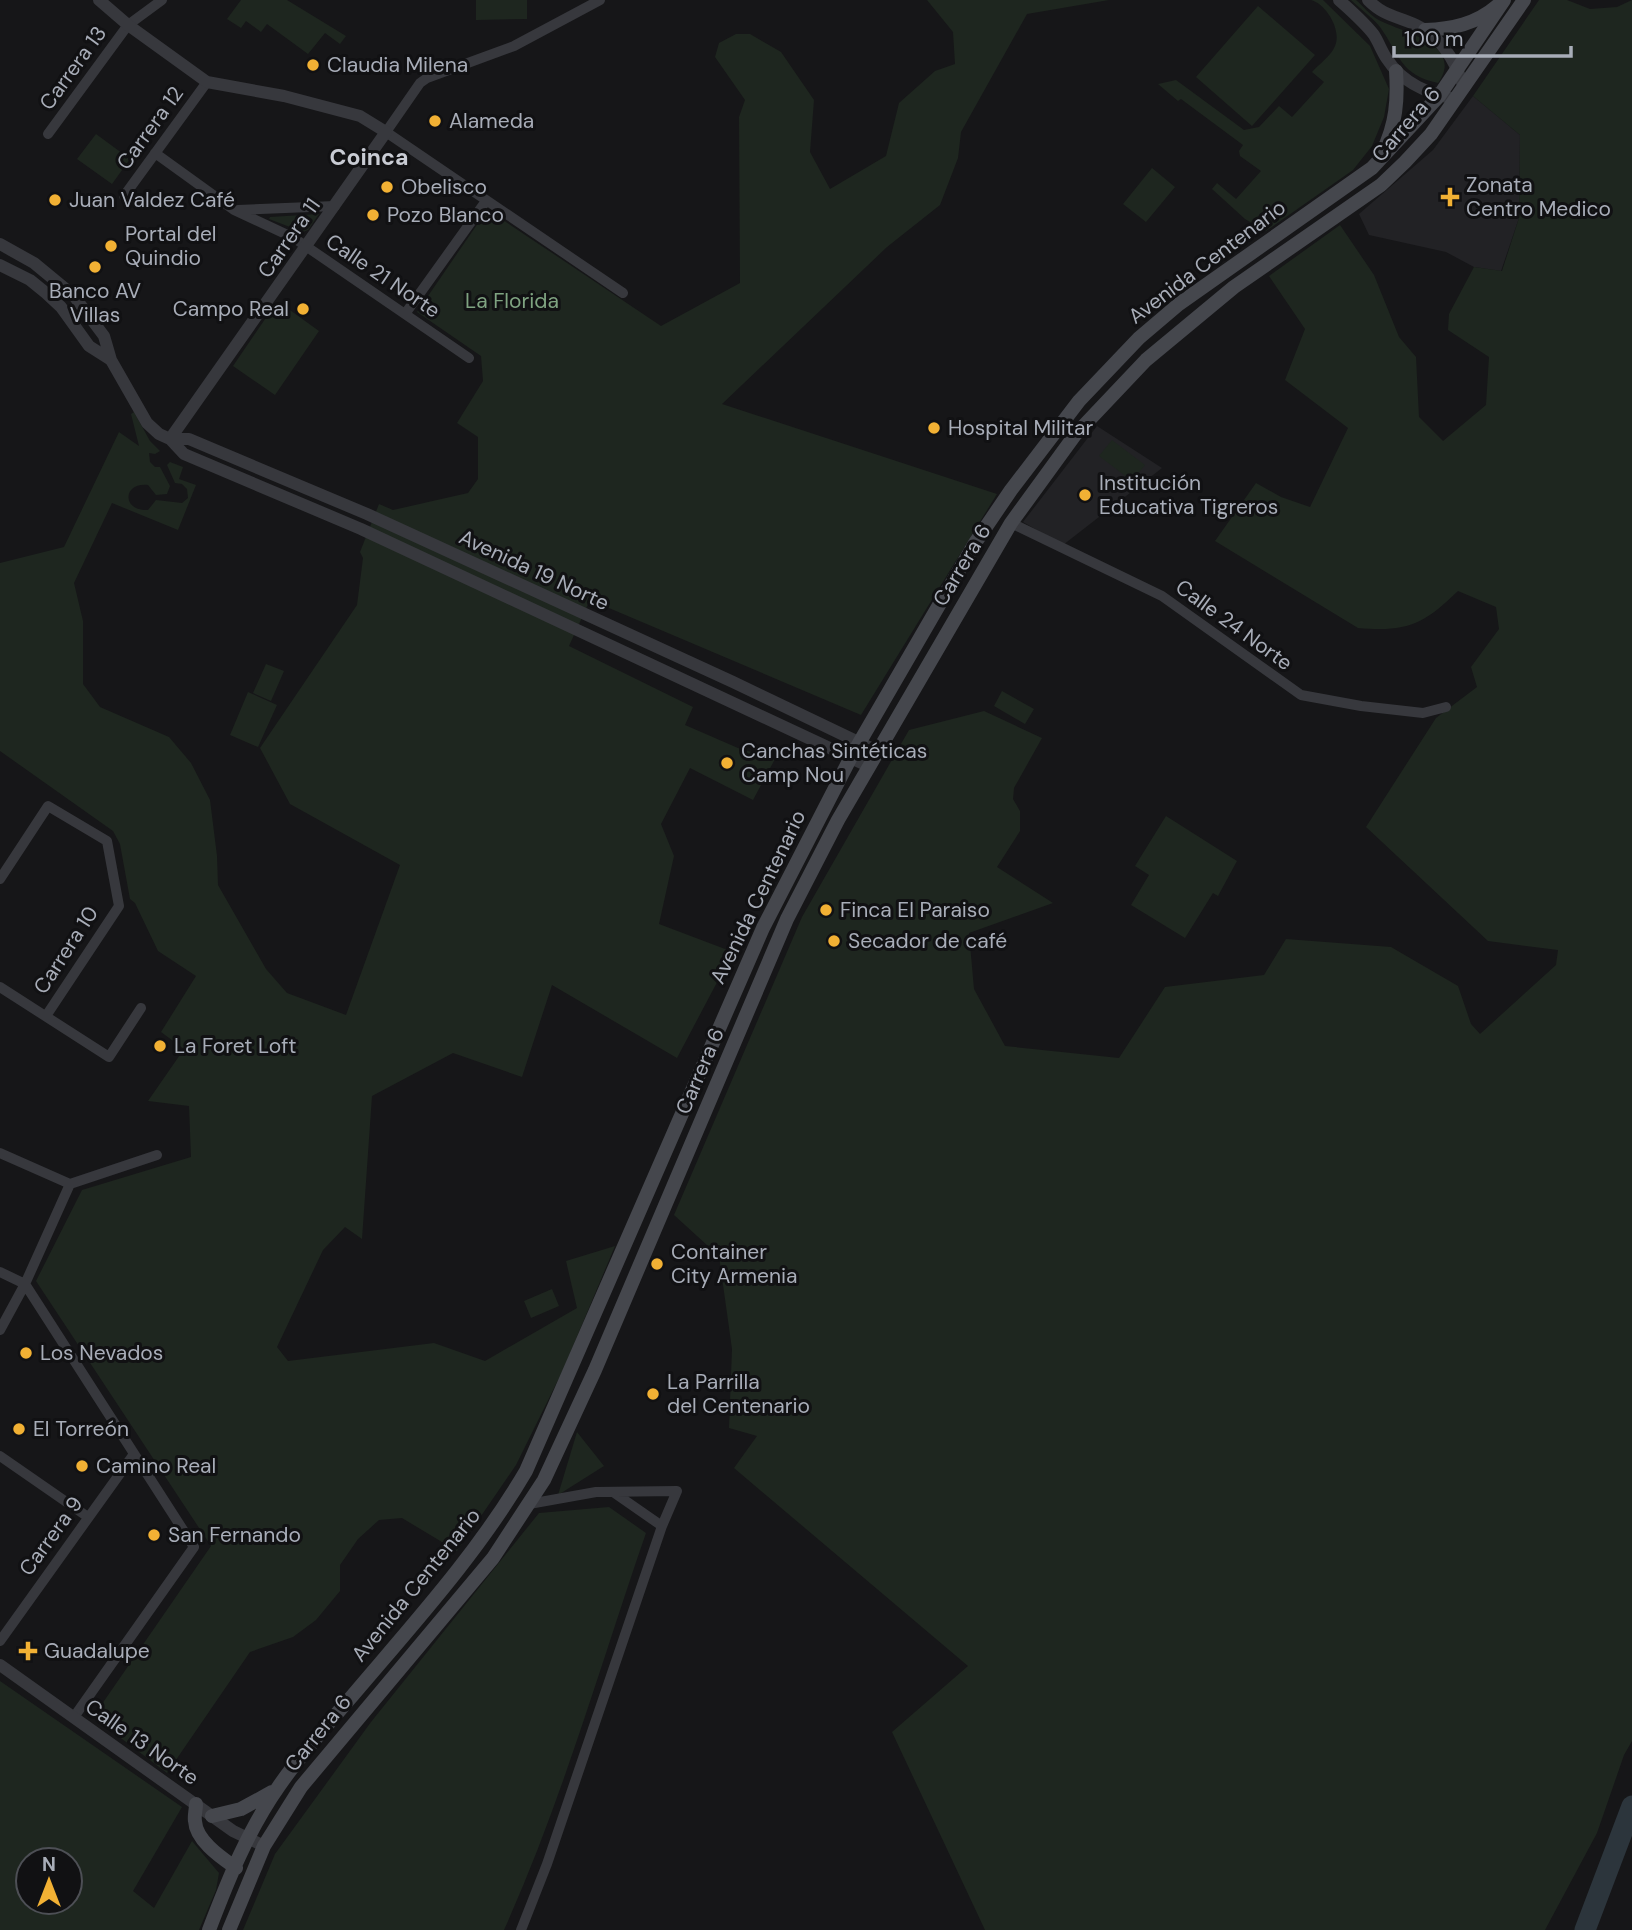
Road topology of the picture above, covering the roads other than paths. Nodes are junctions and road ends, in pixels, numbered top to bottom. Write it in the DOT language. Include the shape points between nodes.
graph roads {
  1 [pos="99,0"];
  2 [pos="162,0"];
  3 [pos="600,0"];
  4 [pos="1339,0"];
  5 [pos="1368,0"];
  6 [pos="1504,0"];
  7 [pos="1524,0"];
  8 [pos="128,25"];
  9 [pos="1425,30"];
  10 [pos="1458,70"];
  11 [pos="1396,71"];
  12 [pos="207,82"];
  13 [pos="1460,93"];
  14 [pos="1439,96"];
  15 [pos="386,132"];
  16 [pos="48,134"];
  17 [pos="155,153"];
  18 [pos="1372,168"];
  19 [pos="124,196"];
  20 [pos="486,201"];
  21 [pos="335,206"];
  22 [pos="234,210"];
  23 [pos="0,244"];
  24 [pos="306,247"];
  25 [pos="0,265"];
  26 [pos="623,293"];
  27 [pos="405,314"];
  28 [pos="469,358"];
  29 [pos="111,360"];
  30 [pos="1079,401"];
  31 [pos="1094,414"];
  32 [pos="170,439"];
  33 [pos="1011,523"];
  34 [pos="1446,707"];
  35 [pos="860,742"];
  36 [pos="877,751"];
  37 [pos="851,757"];
  38 [pos="869,766"];
  39 [pos="0,879"];
  40 [pos="0,987"];
  41 [pos="141,1008"];
  42 [pos="46,1016"];
  43 [pos="0,1153"];
  44 [pos="157,1155"];
  45 [pos="70,1184"];
  46 [pos="0,1272"];
  47 [pos="25,1283"];
  48 [pos="0,1330"];
  49 [pos="134,1454"];
  50 [pos="0,1456"];
  51 [pos="612,1491"];
  52 [pos="529,1504"];
  53 [pos="88,1517"];
  54 [pos="662,1526"];
  55 [pos="0,1641"];
  56 [pos="0,1665"];
  57 [pos="74,1717"];
  58 [pos="276,1789"];
  59 [pos="196,1804"];
  60 [pos="212,1816"];
  61 [pos="247,1838"];
  62 [pos="264,1846"];
  63 [pos="236,1868"];
  64 [pos="209,1930"];
  65 [pos="229,1930"];
  66 [pos="522,1930"];
  1 -- 8 [label="street"];
  2 -- 8 [label="street, Carrera 13"];
  3 -- 15 [label="street, Carrera 11" via="514,46 427,78"];
  4 -- 11 [label="street" via="1365,24"];
  5 -- 9 [label="street" via="1391,17"];
  6 -- 9 [label="main road" via="1461,26"];
  6 -- 10 [label="main road, Avenida Centenario"];
  7 -- 13 [label="main road, Carrera 6"];
  8 -- 12 [label="street"];
  8 -- 16 [label="street, Carrera 13"];
  9 -- 10 [label="street" via="1450,54"];
  10 -- 13 [label="street"];
  10 -- 14 [label="main road, Avenida Centenario"];
  11 -- 14 [label="street"];
  11 -- 18 [label="main road" via="1394,122"];
  12 -- 15 [label="street" via="360,116"];
  12 -- 17 [label="street, Carrera 12"];
  13 -- 14 [label="street"];
  13 -- 31 [label="main road, Carrera 6" via="1431,134 1381,185 1188,323"];
  14 -- 18 [label="main road, Avenida Centenario"];
  15 -- 20 [label="street"];
  15 -- 21 [label="street, Carrera 11"];
  17 -- 19 [label="street, Carrera 12"];
  17 -- 22 [label="street, Calle 21 Norte"];
  18 -- 30 [label="main road, Avenida Centenario" via="1180,304 1139,338"];
  20 -- 26 [label="street"];
  20 -- 27 [label="street"];
  21 -- 22 [label="street, Calle 21 Norte"];
  21 -- 24 [label="street, Carrera 11"];
  22 -- 24 [label="street, Calle 21 Norte"];
  23 -- 29 [label="street, Avenida 19 Norte" via="34,263 74,296 104,336"];
  24 -- 27 [label="street, Calle 21 Norte"];
  24 -- 32 [label="street, Carrera 11"];
  25 -- 29 [label="street, Avenida 19 Norte" via="46,293 89,346"];
  27 -- 28 [label="street, Calle 21 Norte"];
  29 -- 32 [label="street, Avenida 19 Norte" via="147,423"];
  30 -- 31 [label="street"];
  30 -- 35 [label="main road, Avenida Centenario" via="975,543"];
  31 -- 33 [label="main road, Carrera 6"];
  32 -- 35 [label="street, Avenida 19 Norte" via="189,439 368,514"];
  32 -- 37 [label="street, Avenida 19 Norte" via="184,454 361,528"];
  33 -- 34 [label="street, Calle 24 Norte" via="1162,596 1301,695 1423,713"];
  33 -- 36 [label="main road, Carrera 6"];
  35 -- 36 [label="street, Avenida 19 Norte"];
  35 -- 37 [label="main road, Avenida Centenario"];
  36 -- 38 [label="main road, Carrera 6"];
  37 -- 38 [label="street, Avenida 19 Norte"];
  37 -- 58 [label="main road, Avenida Centenario" via="763,928 526,1471 476,1549"];
  38 -- 52 [label="main road, Carrera 6" via="787,919 595,1370"];
  39 -- 42 [label="street, Carrera 10" via="48,806 107,841 119,905"];
  40 -- 42 [label="street"];
  41 -- 42 [label="street" via="109,1057"];
  43 -- 45 [label="street"];
  44 -- 45 [label="street"];
  45 -- 47 [label="street"];
  46 -- 47 [label="street"];
  47 -- 48 [label="street"];
  47 -- 49 [label="street"];
  49 -- 53 [label="street, Carrera 9"];
  49 -- 57 [label="street" via="194,1547"];
  50 -- 53 [label="street"];
  51 -- 52 [label="street"];
  51 -- 54 [label="street"];
  51 -- 54 [label="street" via="677,1491"];
  52 -- 62 [label="main road, Carrera 6" via="493,1558 320,1761"];
  53 -- 55 [label="street, Carrera 9"];
  54 -- 66 [label="street"];
  56 -- 57 [label="street, Calle 13 Norte"];
  57 -- 59 [label="street, Calle 13 Norte"];
  58 -- 60 [label="main road" via="247,1807"];
  58 -- 61 [label="main road, Avenida Centenario"];
  59 -- 60 [label="street, Calle 13 Norte"];
  59 -- 63 [label="main road" via="194,1824 202,1838"];
  60 -- 61 [label="street, Calle 13 Norte"];
  61 -- 62 [label="street, Calle 13 Norte"];
  61 -- 63 [label="main road, Avenida Centenario"];
  62 -- 65 [label="main road, Carrera 6"];
  63 -- 64 [label="main road, Avenida Centenario"];
}
